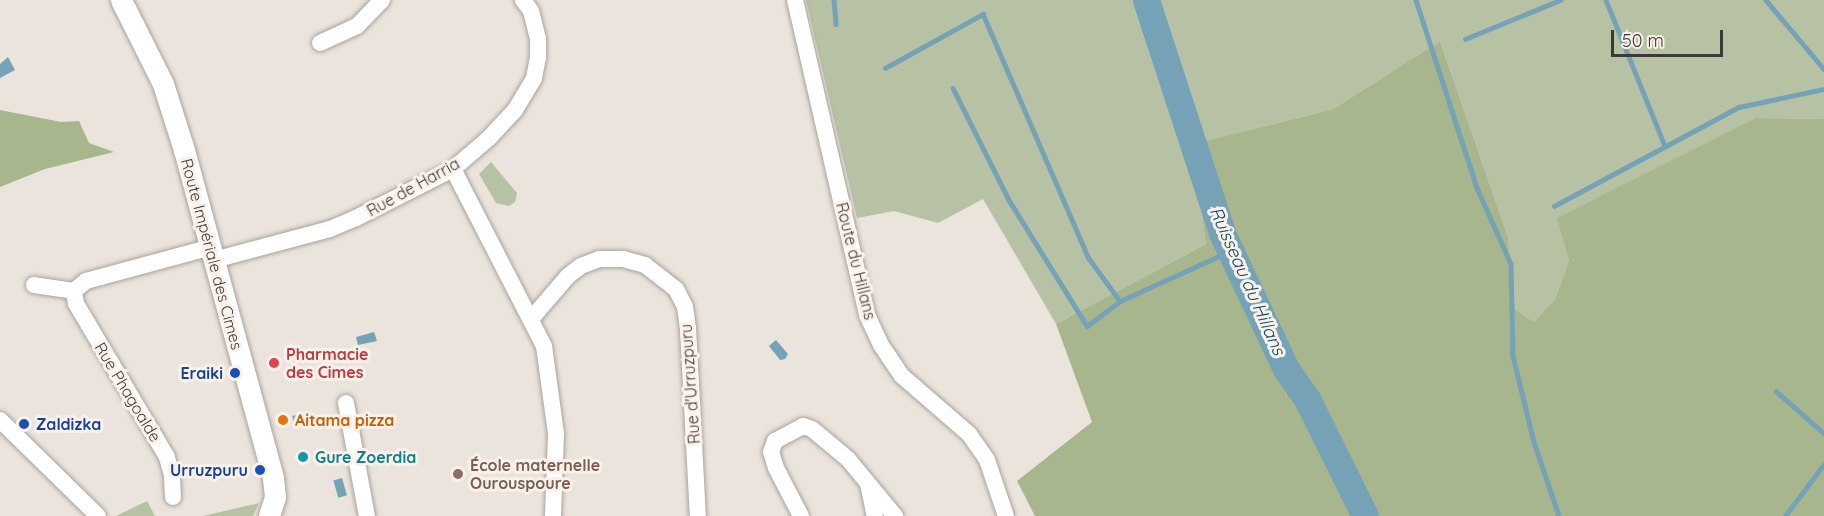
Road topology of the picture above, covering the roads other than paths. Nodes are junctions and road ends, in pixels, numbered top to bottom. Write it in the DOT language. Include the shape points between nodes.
graph roads {
  1 [pos="121,0"];
  2 [pos="382,0"];
  3 [pos="523,0"];
  4 [pos="795,0"];
  5 [pos="320,43"];
  6 [pos="453,169"];
  7 [pos="212,253"];
  8 [pos="34,285"];
  9 [pos="74,291"];
  10 [pos="531,319"];
  11 [pos="346,403"];
  12 [pos="0,420"];
  13 [pos="867,480"];
  14 [pos="174,497"];
  15 [pos="98,516"];
  16 [pos="268,516"];
  17 [pos="367,516"];
  18 [pos="553,516"];
  19 [pos="698,516"];
  20 [pos="801,516"];
  21 [pos="875,516"];
  22 [pos="895,516"];
  23 [pos="1006,516"];
  1 -- 7 [label="main road, Route Impériale des Cimes" via="163,84"];
  2 -- 5 [label="street" via="357,26"];
  3 -- 6 [label="street, Rue de Harria" via="531,11 538,39 534,78 515,110"];
  4 -- 23 [label="street, Route du Hillans" via="867,315 902,376 969,434 987,460"];
  6 -- 7 [label="street, Rue de Harria" via="330,229"];
  6 -- 10 [label="street"];
  7 -- 9 [label="street" via="86,281"];
  7 -- 16 [label="main road, Route Impériale des Cimes" via="273,478 275,496"];
  8 -- 9 [label="street"];
  9 -- 14 [label="street, Rue Phagoalde" via="76,304 167,457"];
  10 -- 18 [label="street" via="544,346 555,419"];
  10 -- 19 [label="street, Rue d'Urruzpuru" via="568,276 599,260 623,259 645,265 676,289 685,307 688,328"];
  11 -- 17 [label="street"];
  12 -- 15 [label="street"];
  13 -- 20 [label="street" via="812,429 792,429 775,441 771,452"];
  13 -- 21 [label="street"];
  13 -- 22 [label="street"];
}
